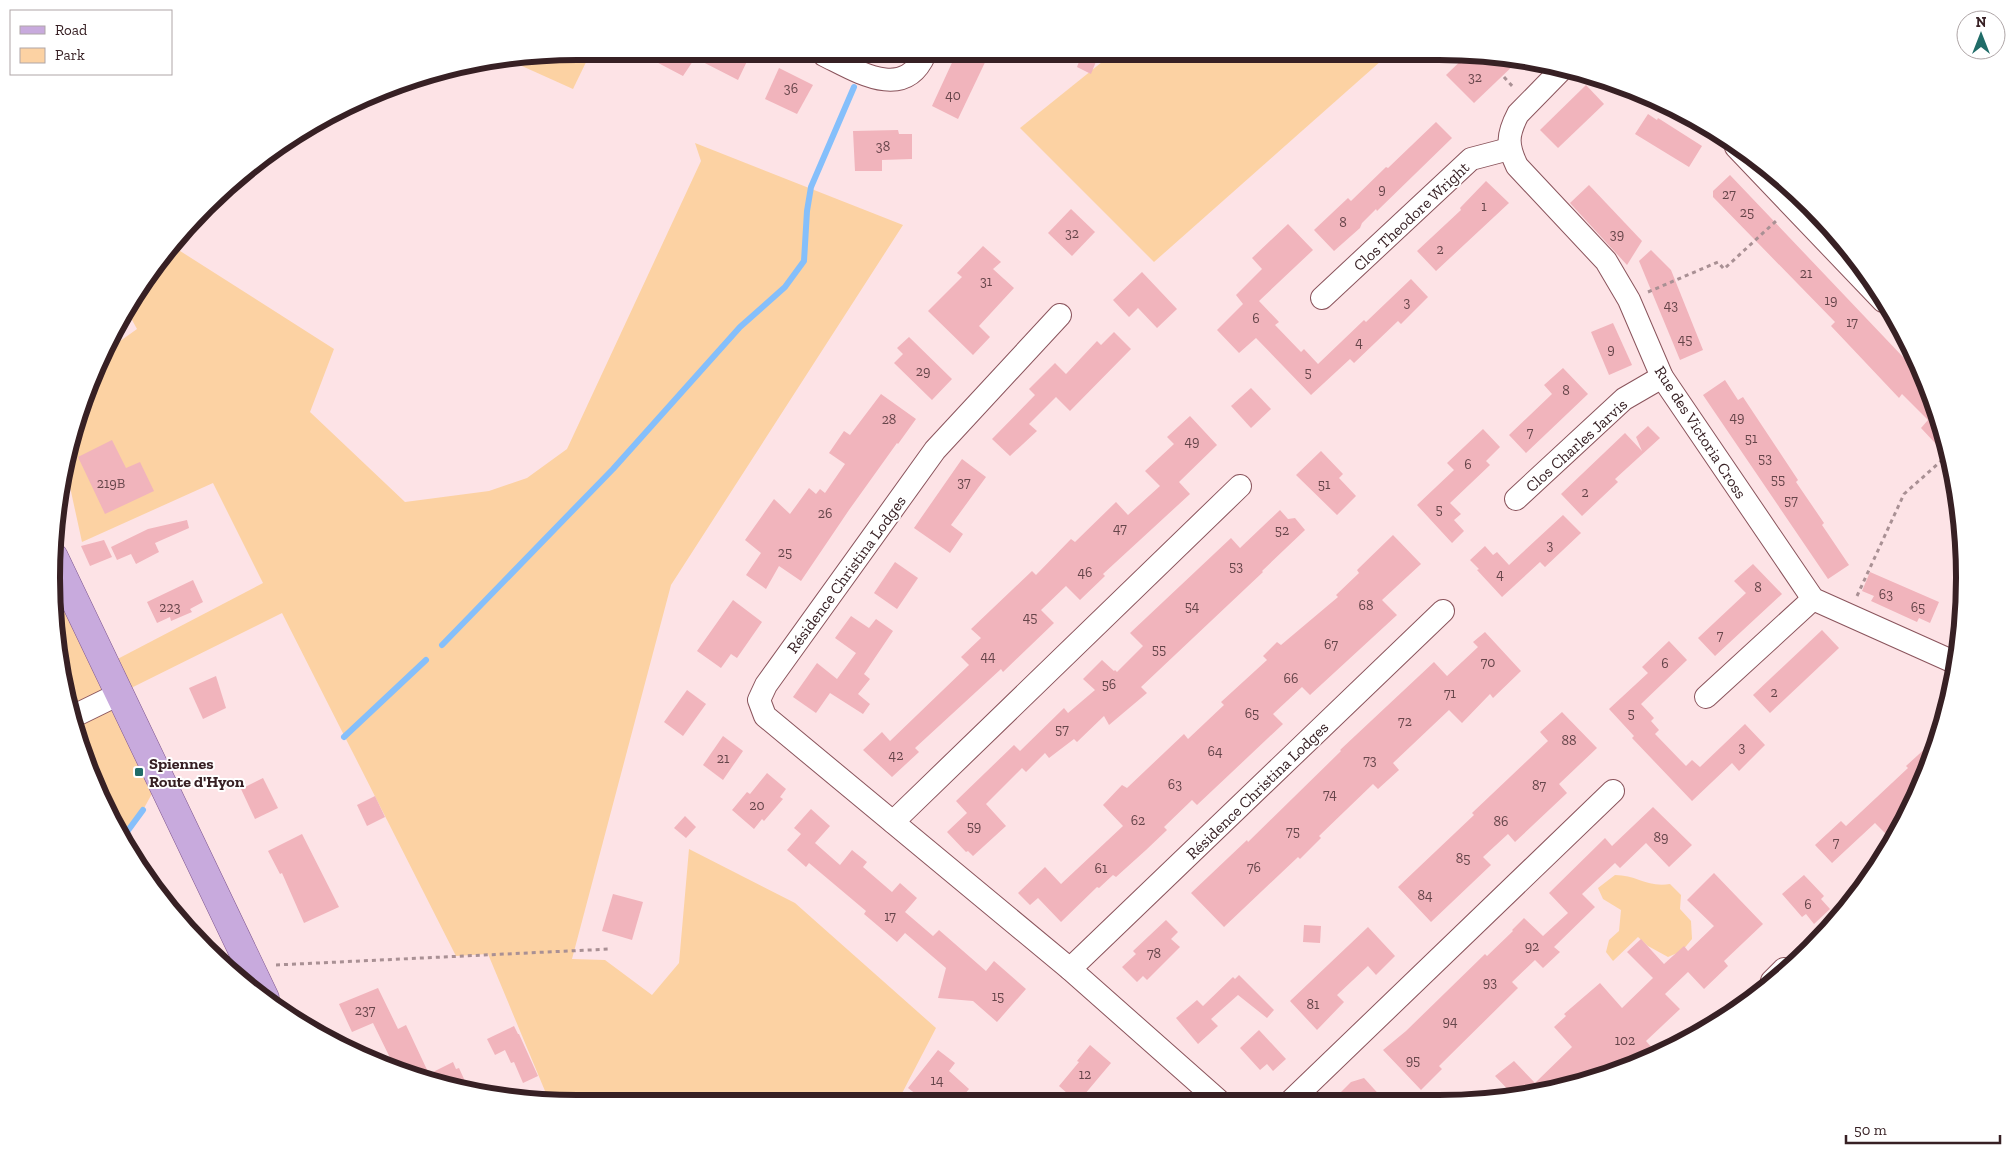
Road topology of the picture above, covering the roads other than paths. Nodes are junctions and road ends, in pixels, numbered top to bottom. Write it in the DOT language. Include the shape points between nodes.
graph roads {
  1 [pos="834,60"];
  2 [pos="922,60"];
  3 [pos="1558,74"];
  4 [pos="1509,150"];
  5 [pos="1764,175"];
  6 [pos="1857,273"];
  7 [pos="1322,298"];
  8 [pos="1060,315"];
  9 [pos="1662,378"];
  10 [pos="1240,486"];
  11 [pos="1516,499"];
  12 [pos="60,570"];
  13 [pos="1813,599"];
  14 [pos="1444,611"];
  15 [pos="1949,659"];
  16 [pos="119,694"];
  17 [pos="1706,697"];
  18 [pos="79,714"];
  19 [pos="1613,791"];
  20 [pos="894,822"];
  21 [pos="1070,969"];
  22 [pos="259,986"];
  23 [pos="1212,1095"];
  24 [pos="1297,1095"];
  1 -- 2 [label="street" via="862,74 891,80 912,75"];
  3 -- 4 [label="street" via="1518,114 1509,136"];
  4 -- 7 [label="street, Clos Theodore Wright" via="1471,159"];
  4 -- 9 [label="street, Rue des Victoria Cross" via="1516,166 1606,261 1630,300"];
  5 -- 6 [label="street"];
  8 -- 20 [label="street, Résidence Christina Lodges" via="935,450 766,685 759,700 764,716"];
  9 -- 11 [label="street, Clos Charles Jarvis" via="1624,400"];
  9 -- 13 [label="street, Rue des Victoria Cross"];
  10 -- 20 [label="street"];
  12 -- 16 [label="main road"];
  13 -- 15 [label="street"];
  13 -- 17 [label="street"];
  14 -- 21 [label="street, Résidence Christina Lodges"];
  16 -- 18 [label="street"];
  16 -- 22 [label="main road"];
  19 -- 24 [label="street"];
  20 -- 21 [label="street, Résidence Christina Lodges"];
  21 -- 23 [label="street, Résidence Christina Lodges"];
}
